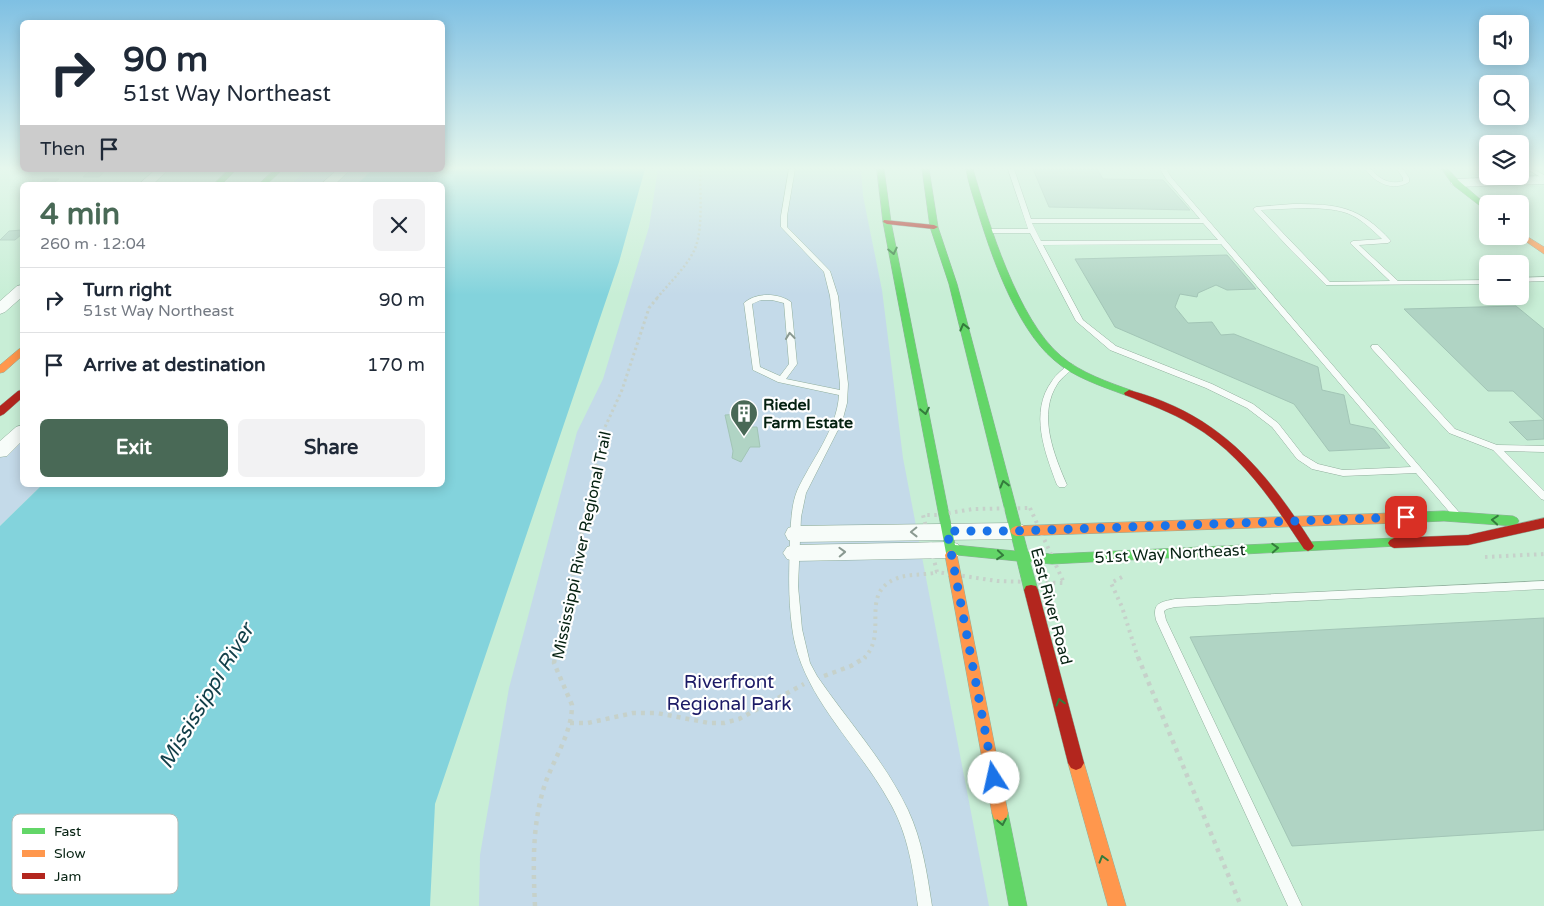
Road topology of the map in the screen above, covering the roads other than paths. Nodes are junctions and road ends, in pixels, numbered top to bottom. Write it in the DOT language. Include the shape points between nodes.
graph roads {
  1 [pos="785,211"];
  2 [pos="886,211"];
  3 [pos="932,211"];
  4 [pos="981,211"];
  5 [pos="1025,211"];
  6 [pos="1196,211"];
  7 [pos="1258,211"];
  8 [pos="1347,211"];
  9 [pos="1028,221"];
  10 [pos="1204,221"];
  11 [pos="887,222"];
  12 [pos="934,227"];
  13 [pos="987,232"];
  14 [pos="1032,232"];
  15 [pos="1529,241"];
  16 [pos="1222,242"];
  17 [pos="1038,243"];
  18 [pos="1544,252"];
  19 [pos="1529,280"];
  20 [pos="1544,280"];
  21 [pos="1479,282"];
  22 [pos="1396,283"];
  23 [pos="20,291"];
  24 [pos="0,309"];
  25 [pos="1375,347"];
  26 [pos="20,353"];
  27 [pos="1070,366"];
  28 [pos="0,370"];
  29 [pos="781,380"];
  30 [pos="844,393"];
  31 [pos="20,395"];
  32 [pos="0,412"];
  33 [pos="20,433"];
  34 [pos="1496,448"];
  35 [pos="1544,448"];
  36 [pos="0,451"];
  37 [pos="1418,470"];
  38 [pos="1062,485"];
  39 [pos="1544,497"];
  40 [pos="1458,517"];
  41 [pos="1292,521"];
  42 [pos="1016,531"];
  43 [pos="949,541"];
  44 [pos="794,543"];
  45 [pos="1308,546"];
  46 [pos="1022,557"];
  47 [pos="1544,585"];
  48 [pos="926,906"];
  49 [pos="1018,906"];
  50 [pos="1117,906"];
  51 [pos="1295,906"];
  1 -- 30 [label="lane" via="784,227 827,271 834,296"];
  2 -- 11 [label="main road"];
  3 -- 12 [label="main road, East River Road"];
  4 -- 13 [label="main road"];
  5 -- 9 [label="lane"];
  6 -- 10 [label="lane"];
  7 -- 22 [label="lane" via="1328,284"];
  8 -- 22 [label="lane" via="1357,214 1388,241 1353,243"];
  9 -- 10 [label="lane"];
  9 -- 14 [label="lane"];
  10 -- 16 [label="lane"];
  11 -- 12 [label="main road"];
  11 -- 43 [label="main road, one-way"];
  42 -- 12 [label="main road, East River Road, one-way" via="953,284"];
  13 -- 14 [label="lane"];
  13 -- 27 [label="main road" via="1034,332 1051,353"];
  14 -- 17 [label="lane"];
  15 -- 18 [label="main road"];
  16 -- 17 [label="lane"];
  16 -- 37 [label="lane"];
  17 -- 37 [label="lane" via="1080,322 1113,348 1250,406 1274,425 1300,457 1315,467 1342,473"];
  19 -- 20 [label="lane"];
  21 -- 22 [label="lane"];
  23 -- 24 [label="street"];
  25 -- 34 [label="lane" via="1452,432"];
  26 -- 28 [label="main road"];
  27 -- 38 [label="lane" via="1054,383 1044,408 1043,424"];
  27 -- 41 [label="main road" via="1175,411 1226,441 1260,475"];
  29 -- 29 [label="lane, one-way" via="793,364 787,302 780,298 753,299 748,303 756,368"];
  29 -- 30 [label="lane"];
  30 -- 44 [label="lane" via="838,422 801,493"];
  31 -- 32 [label="main road"];
  33 -- 36 [label="street"];
  34 -- 35 [label="lane"];
  34 -- 39 [label="lane"];
  37 -- 40 [label="lane"];
  40 -- 41 [label="main road, 51st Way Northeast"];
  45 -- 40 [label="main road, 51st Way Northeast, one-way" via="1468,540 1544,523"];
  41 -- 42 [label="main road, 51st Way Northeast"];
  41 -- 45 [label="main road"];
  42 -- 43 [label="street, 51st Way Northeast"];
  42 -- 46 [label="main road, East River Road"];
  43 -- 44 [label="street, 51st Way Northeast"];
  43 -- 46 [label="main road, 51st Way Northeast, one-way"];
  43 -- 49 [label="main road, one-way"];
  44 -- 48 [label="lane" via="793,586 797,629 805,663 813,680 886,784 903,814 915,846"];
  46 -- 45 [label="main road, 51st Way Northeast, one-way" via="1052,559"];
  50 -- 46 [label="main road, East River Road, one-way"];
  47 -- 51 [label="lane" via="1175,603 1164,605 1159,610"];
}
